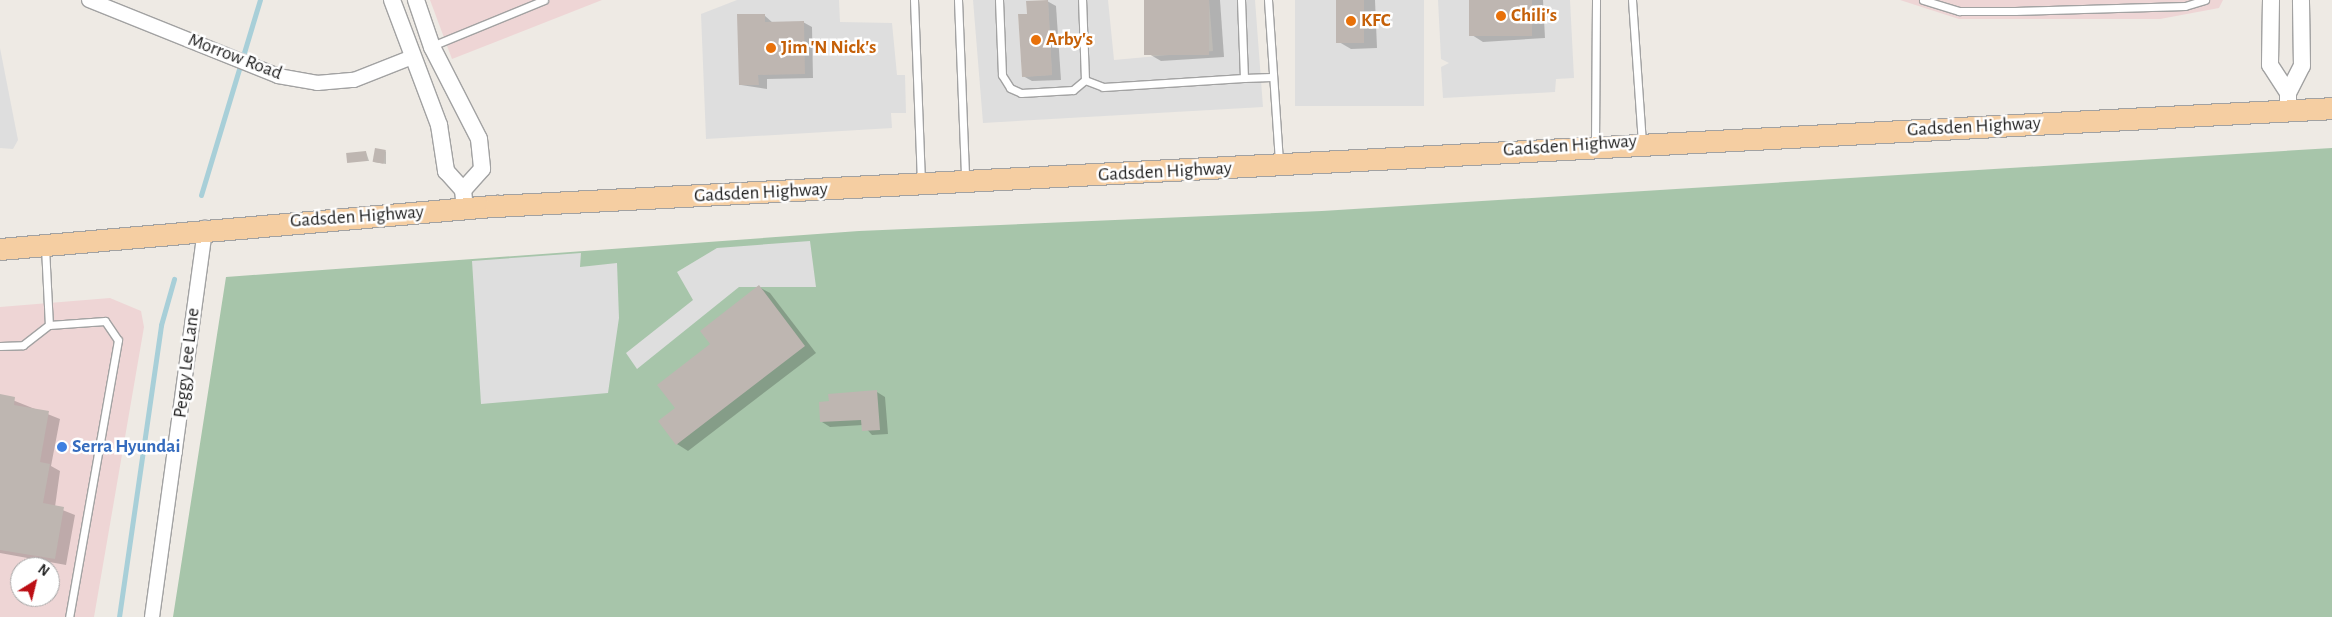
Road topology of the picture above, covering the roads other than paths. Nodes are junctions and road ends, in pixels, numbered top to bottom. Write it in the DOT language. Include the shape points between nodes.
graph roads {
  1 [pos="89,0"];
  2 [pos="392,0"];
  3 [pos="416,0"];
  4 [pos="544,0"];
  5 [pos="914,0"];
  6 [pos="958,0"];
  7 [pos="1000,0"];
  8 [pos="1082,0"];
  9 [pos="1241,0"];
  10 [pos="1268,0"];
  11 [pos="1596,0"];
  12 [pos="1632,0"];
  13 [pos="1923,0"];
  14 [pos="2205,0"];
  15 [pos="2271,0"];
  16 [pos="2301,0"];
  17 [pos="431,46"];
  18 [pos="412,57"];
  19 [pos="1271,77"];
  20 [pos="1244,78"];
  21 [pos="1085,80"];
  22 [pos="2288,102"];
  23 [pos="2332,108"];
  24 [pos="1642,142"];
  25 [pos="1595,145"];
  26 [pos="1280,165"];
  27 [pos="966,183"];
  28 [pos="921,185"];
  29 [pos="464,199"];
  30 [pos="205,228"];
  31 [pos="45,245"];
  32 [pos="0,250"];
  33 [pos="49,324"];
  34 [pos="0,346"];
  35 [pos="69,617"];
  36 [pos="152,617"];
  1 -- 18 [label="street, Morrow Road" via="278,76 307,81 354,80"];
  2 -- 18 [label="street"];
  3 -- 17 [label="street"];
  4 -- 17 [label="lane"];
  5 -- 28 [label="lane"];
  6 -- 27 [label="lane"];
  7 -- 21 [label="lane" via="1002,75 1010,88 1021,93 1073,90"];
  8 -- 21 [label="lane"];
  9 -- 20 [label="lane"];
  10 -- 19 [label="lane"];
  11 -- 25 [label="lane"];
  12 -- 24 [label="lane"];
  13 -- 14 [label="lane" via="1958,10 2015,11 2185,6"];
  15 -- 22 [label="street" via="2270,65"];
  16 -- 22 [label="street" via="2302,66"];
  17 -- 29 [label="street" via="479,139 482,169"];
  18 -- 29 [label="street" via="439,125 446,171"];
  19 -- 20 [label="lane"];
  19 -- 26 [label="lane"];
  20 -- 21 [label="lane" via="1103,87"];
  22 -- 23 [label="main road, Gadsden Highway"];
  22 -- 24 [label="main road, Gadsden Highway"];
  24 -- 25 [label="main road, Gadsden Highway"];
  25 -- 26 [label="main road, Gadsden Highway"];
  26 -- 27 [label="main road, Gadsden Highway"];
  27 -- 28 [label="main road, Gadsden Highway"];
  28 -- 29 [label="main road, Gadsden Highway"];
  29 -- 30 [label="main road, Gadsden Highway"];
  30 -- 31 [label="main road, Gadsden Highway"];
  30 -- 36 [label="street, Peggy Lee Lane"];
  31 -- 32 [label="main road, Gadsden Highway"];
  31 -- 33 [label="lane"];
  33 -- 34 [label="lane" via="23,345"];
  33 -- 35 [label="lane" via="105,321 118,340"];
}
